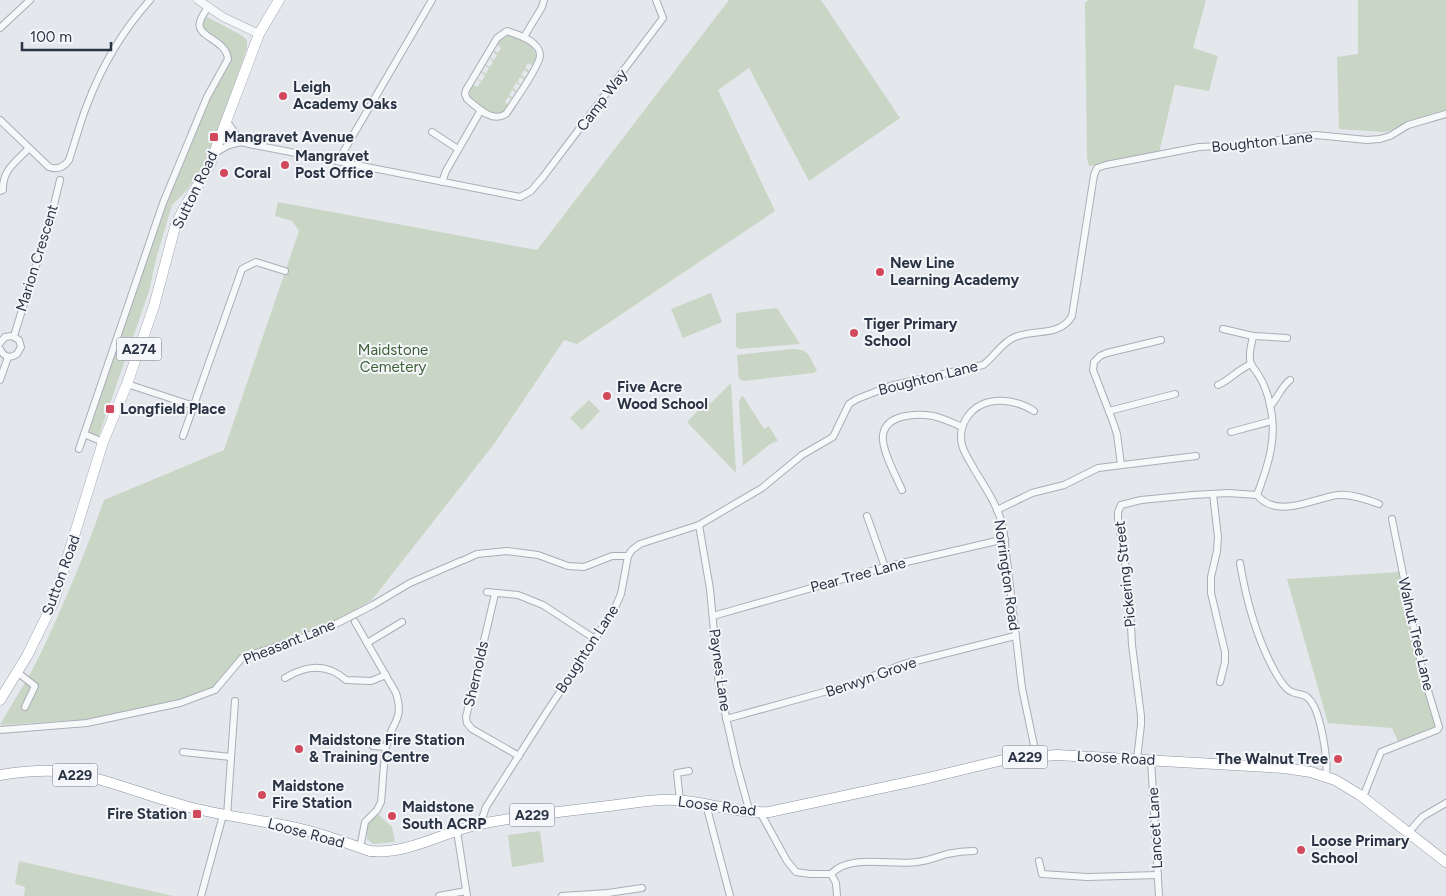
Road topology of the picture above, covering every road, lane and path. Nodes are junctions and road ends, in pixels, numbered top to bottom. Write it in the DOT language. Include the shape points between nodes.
graph roads {
  1 [pos="30,0"];
  2 [pos="150,0"];
  3 [pos="198,0"];
  4 [pos="279,0"];
  5 [pos="432,0"];
  6 [pos="544,0"];
  7 [pos="656,0"];
  8 [pos="208,8"];
  9 [pos="0,28"];
  10 [pos="259,34"];
  11 [pos="524,37"];
  12 [pos="481,110"];
  13 [pos="1446,114"];
  14 [pos="0,120"];
  15 [pos="226,120"];
  16 [pos="432,132"];
  17 [pos="242,142"];
  18 [pos="28,149"];
  19 [pos="458,149"];
  20 [pos="214,153"];
  21 [pos="338,162"];
  22 [pos="60,180"];
  23 [pos="442,182"];
  24 [pos="0,191"];
  25 [pos="285,271"];
  26 [pos="1222,330"];
  27 [pos="14,336"];
  28 [pos="1253,336"];
  29 [pos="1287,338"];
  30 [pos="1161,340"];
  31 [pos="0,342"];
  32 [pos="0,349"];
  33 [pos="8,357"];
  34 [pos="1251,364"];
  35 [pos="0,380"];
  36 [pos="1290,380"];
  37 [pos="127,384"];
  38 [pos="1218,385"];
  39 [pos="1175,394"];
  40 [pos="194,406"];
  41 [pos="1270,406"];
  42 [pos="1034,410"];
  43 [pos="1109,411"];
  44 [pos="1272,421"];
  45 [pos="962,426"];
  46 [pos="1231,432"];
  47 [pos="84,434"];
  48 [pos="183,436"];
  49 [pos="104,442"];
  50 [pos="79,449"];
  51 [pos="1196,456"];
  52 [pos="1121,465"];
  53 [pos="902,490"];
  54 [pos="1213,494"];
  55 [pos="1257,495"];
  56 [pos="1379,504"];
  57 [pos="998,510"];
  58 [pos="868,516"];
  59 [pos="1392,518"];
  60 [pos="699,525"];
  61 [pos="1005,539"];
  62 [pos="628,556"];
  63 [pos="1240,563"];
  64 [pos="885,567"];
  65 [pos="487,592"];
  66 [pos="495,594"];
  67 [pos="713,616"];
  68 [pos="355,622"];
  69 [pos="402,622"];
  70 [pos="1015,636"];
  71 [pos="595,639"];
  72 [pos="368,642"];
  73 [pos="18,672"];
  74 [pos="386,675"];
  75 [pos="285,678"];
  76 [pos="1220,682"];
  77 [pos="0,700"];
  78 [pos="235,700"];
  79 [pos="25,707"];
  80 [pos="726,719"];
  81 [pos="0,730"];
  82 [pos="373,746"];
  83 [pos="386,747"];
  84 [pos="183,752"];
  85 [pos="1036,755"];
  86 [pos="232,756"];
  87 [pos="519,756"];
  88 [pos="1137,759"];
  89 [pos="1151,760"];
  90 [pos="689,772"];
  91 [pos="0,775"];
  92 [pos="1326,776"];
  93 [pos="1363,797"];
  94 [pos="680,801"];
  95 [pos="1446,803"];
  96 [pos="709,804"];
  97 [pos="755,812"];
  98 [pos="225,815"];
  99 [pos="482,824"];
  100 [pos="457,831"];
  101 [pos="1408,832"];
  102 [pos="360,848"];
  103 [pos="974,851"];
  104 [pos="1038,861"];
  105 [pos="1446,862"];
  106 [pos="831,874"];
  107 [pos="1158,875"];
  108 [pos="642,888"];
  109 [pos="466,893"];
  110 [pos="608,895"];
  111 [pos="201,896"];
  112 [pos="439,896"];
  113 [pos="562,896"];
  114 [pos="730,896"];
  115 [pos="837,896"];
  116 [pos="1159,896"];
  1 -- 9 [label="street"];
  2 -- 18 [label="street" via="121,40 97,83 65,164 54,169 49,167"];
  3 -- 8 [label="street"];
  4 -- 10 [label="main road, Sutton Road / A274"];
  5 -- 21 [label="street"];
  6 -- 11 [label="street"];
  7 -- 23 [label="street, Camp Way" via="663,18 544,177 526,195 514,197"];
  8 -- 10 [label="street"];
  8 -- 47 [label="street, Sutton Road" via="199,23 200,28 223,46 228,59 207,97 163,203"];
  10 -- 15 [label="main road, Sutton Road / A274"];
  11 -- 12 [label="street" via="507,31 497,38 466,90 467,99"];
  11 -- 12 [label="street" via="539,50 535,67 506,114 495,118"];
  12 -- 19 [label="street"];
  13 -- 60 [label="street, Boughton Lane" via="1408,125 1380,139 1300,137 1200,148 1098,168 1094,175 1069,322 1061,328 1015,337 983,365 890,386 857,399 849,404 838,429 828,441 802,455 751,495"];
  14 -- 18 [label="street"];
  15 -- 17 [label="street"];
  15 -- 20 [label="main road, Sutton Road / A274"];
  16 -- 19 [label="street"];
  17 -- 20 [label="street"];
  17 -- 21 [label="street"];
  18 -- 24 [label="street" via="6,172 3,190"];
  19 -- 23 [label="street"];
  20 -- 37 [label="main road, Sutton Road / A274" via="176,227 154,306"];
  21 -- 23 [label="street"];
  22 -- 27 [label="street, Marion Crescent"];
  25 -- 40 [label="street" via="256,262 242,269"];
  26 -- 28 [label="street"];
  27 -- 31 [label="street" via="5,337"];
  27 -- 33 [label="street, Marion Crescent" via="20,342 20,350"];
  28 -- 29 [label="street"];
  28 -- 34 [label="street"];
  30 -- 43 [label="street" via="1107,353 1094,362 1095,378"];
  32 -- 33 [label="street"];
  33 -- 35 [label="street, Marion Crescent"];
  34 -- 38 [label="street"];
  34 -- 41 [label="street"];
  36 -- 41 [label="street"];
  37 -- 40 [label="street"];
  37 -- 49 [label="main road, Sutton Road / A274"];
  39 -- 43 [label="street"];
  40 -- 48 [label="street"];
  41 -- 44 [label="street"];
  42 -- 45 [label="street" via="1020,403 991,402 978,406"];
  43 -- 52 [label="street" via="1117,434"];
  44 -- 46 [label="street"];
  44 -- 55 [label="street" via="1271,455"];
  45 -- 53 [label="street" via="934,416 914,415 898,418 887,425 883,434 884,444"];
  45 -- 57 [label="street, Norrington Road" via="964,450"];
  47 -- 49 [label="street"];
  47 -- 50 [label="street, Sutton Road"];
  49 -- 73 [label="main road, Sutton Road / A274" via="54,601"];
  51 -- 52 [label="street"];
  52 -- 57 [label="street" via="1098,468 1064,485 1032,494"];
  54 -- 55 [label="street, Pickering Street"];
  54 -- 76 [label="street" via="1218,537 1211,593 1226,658"];
  54 -- 88 [label="street, Pickering Street" via="1131,502 1119,508 1141,716"];
  55 -- 56 [label="street, Pickering Street" via="1267,503 1290,506 1340,495"];
  57 -- 61 [label="street, Norrington Road"];
  58 -- 64 [label="street"];
  59 -- 93 [label="street, Walnut Tree Lane" via="1423,674 1439,727 1427,735 1381,752"];
  60 -- 62 [label="street, Boughton Lane" via="640,544"];
  60 -- 67 [label="street, Paynes Lane"];
  61 -- 64 [label="street, Pear Tree Lane"];
  61 -- 70 [label="street, Norrington Road"];
  62 -- 71 [label="street, Boughton Lane" via="618,602"];
  62 -- 81 [label="street, Pheasant Lane" via="612,556 584,567 507,551 477,554 410,583 322,631 242,658 215,690 206,694 180,703 87,723"];
  63 -- 92 [label="street" via="1256,628 1274,668 1287,689 1308,697 1314,707 1327,757"];
  64 -- 67 [label="street, Pear Tree Lane"];
  65 -- 66 [label="street"];
  66 -- 71 [label="street" via="518,595 543,605"];
  66 -- 87 [label="street, Shernolds" via="466,717 472,729"];
  67 -- 80 [label="street, Paynes Lane" via="719,686"];
  68 -- 72 [label="street"];
  69 -- 72 [label="street"];
  70 -- 80 [label="street, Berwyn Grove" via="904,664 836,690"];
  70 -- 85 [label="street, Norrington Road" via="1024,707"];
  71 -- 87 [label="street, Boughton Lane"];
  72 -- 74 [label="street"];
  73 -- 77 [label="main road, Sutton Road / A274"];
  73 -- 79 [label="street" via="35,686"];
  74 -- 75 [label="street" via="371,681 346,680 330,669 304,668"];
  74 -- 83 [label="street" via="396,692 400,712"];
  78 -- 86 [label="street"];
  80 -- 97 [label="street, Paynes Lane" via="737,766"];
  82 -- 83 [label="street"];
  83 -- 102 [label="street" via="381,802 365,822"];
  84 -- 86 [label="street"];
  85 -- 88 [label="main road, Loose Road / A229"];
  85 -- 97 [label="main road, Loose Road / A229" via="797,807"];
  86 -- 98 [label="street"];
  87 -- 99 [label="street, Boughton Lane" via="486,807"];
  88 -- 89 [label="main road, Loose Road / A229"];
  89 -- 92 [label="main road, Loose Road / A229" via="1284,768"];
  89 -- 107 [label="street, Lancet Lane"];
  90 -- 94 [label="street" via="677,773"];
  91 -- 98 [label="main road, Loose Road / A229" via="21,771 58,771"];
  92 -- 93 [label="main road, Loose Road / A229"];
  93 -- 101 [label="main road, Loose Road / A229"];
  94 -- 96 [label="main road, Loose Road / A229"];
  94 -- 99 [label="main road, Loose Road / A229" via="661,800"];
  95 -- 101 [label="street" via="1422,817"];
  96 -- 97 [label="main road, Loose Road / A229"];
  96 -- 114 [label="street" via="708,812"];
  97 -- 106 [label="street, Paynes Lane" via="796,872"];
  98 -- 102 [label="main road, Loose Road / A229" via="306,830"];
  98 -- 111 [label="street"];
  99 -- 100 [label="main road, Loose Road / A229"];
  100 -- 102 [label="main road, Loose Road / A229" via="393,850 381,852"];
  100 -- 109 [label="street"];
  101 -- 105 [label="main road, Loose Road / A229"];
  103 -- 106 [label="street" via="898,864 863,862 843,865"];
  104 -- 107 [label="street" via="1042,874 1087,877"];
  106 -- 115 [label="street"];
  107 -- 116 [label="street, Lancet Lane"];
  108 -- 110 [label="street"];
  109 -- 112 [label="street"];
  110 -- 113 [label="street"];
}
